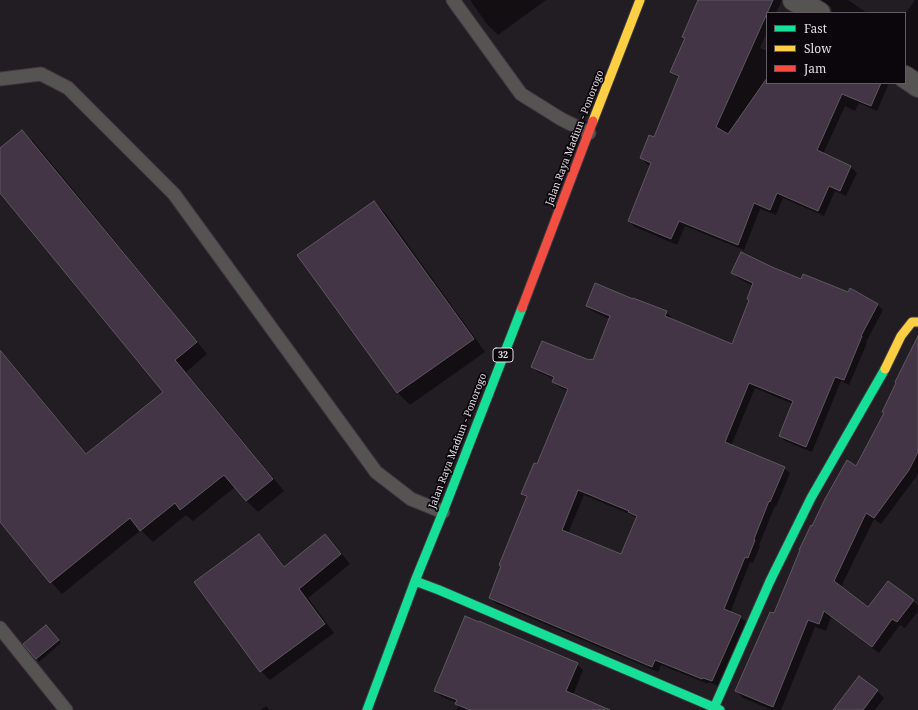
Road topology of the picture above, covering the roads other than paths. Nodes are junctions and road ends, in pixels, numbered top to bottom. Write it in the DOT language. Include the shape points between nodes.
graph roads {
  1 [pos="453,0"];
  2 [pos="640,0"];
  3 [pos="794,0"];
  4 [pos="817,12"];
  5 [pos="906,78"];
  6 [pos="0,79"];
  7 [pos="918,86"];
  8 [pos="589,133"];
  9 [pos="918,322"];
  10 [pos="443,512"];
  11 [pos="415,581"];
  12 [pos="0,628"];
  13 [pos="717,709"];
  14 [pos="66,710"];
  15 [pos="367,710"];
  1 -- 8 [label="lane" via="522,94"];
  2 -- 8 [label="main road, Jalan Raya Madiun - Ponorogo / 32"];
  3 -- 4 [label="street" via="810,6"];
  5 -- 7 [label="street"];
  6 -- 10 [label="lane" via="41,74 68,88 174,194 376,472 411,499"];
  8 -- 10 [label="main road, Jalan Raya Madiun - Ponorogo / 32"];
  9 -- 13 [label="main road" via="912,322 901,336 883,373 811,498 770,580"];
  10 -- 11 [label="main road, Jalan Raya Madiun - Ponorogo / 32"];
  11 -- 13 [label="main road"];
  11 -- 15 [label="main road, Jalan Raya Madiun - Ponorogo / 32"];
  12 -- 14 [label="lane"];
}
